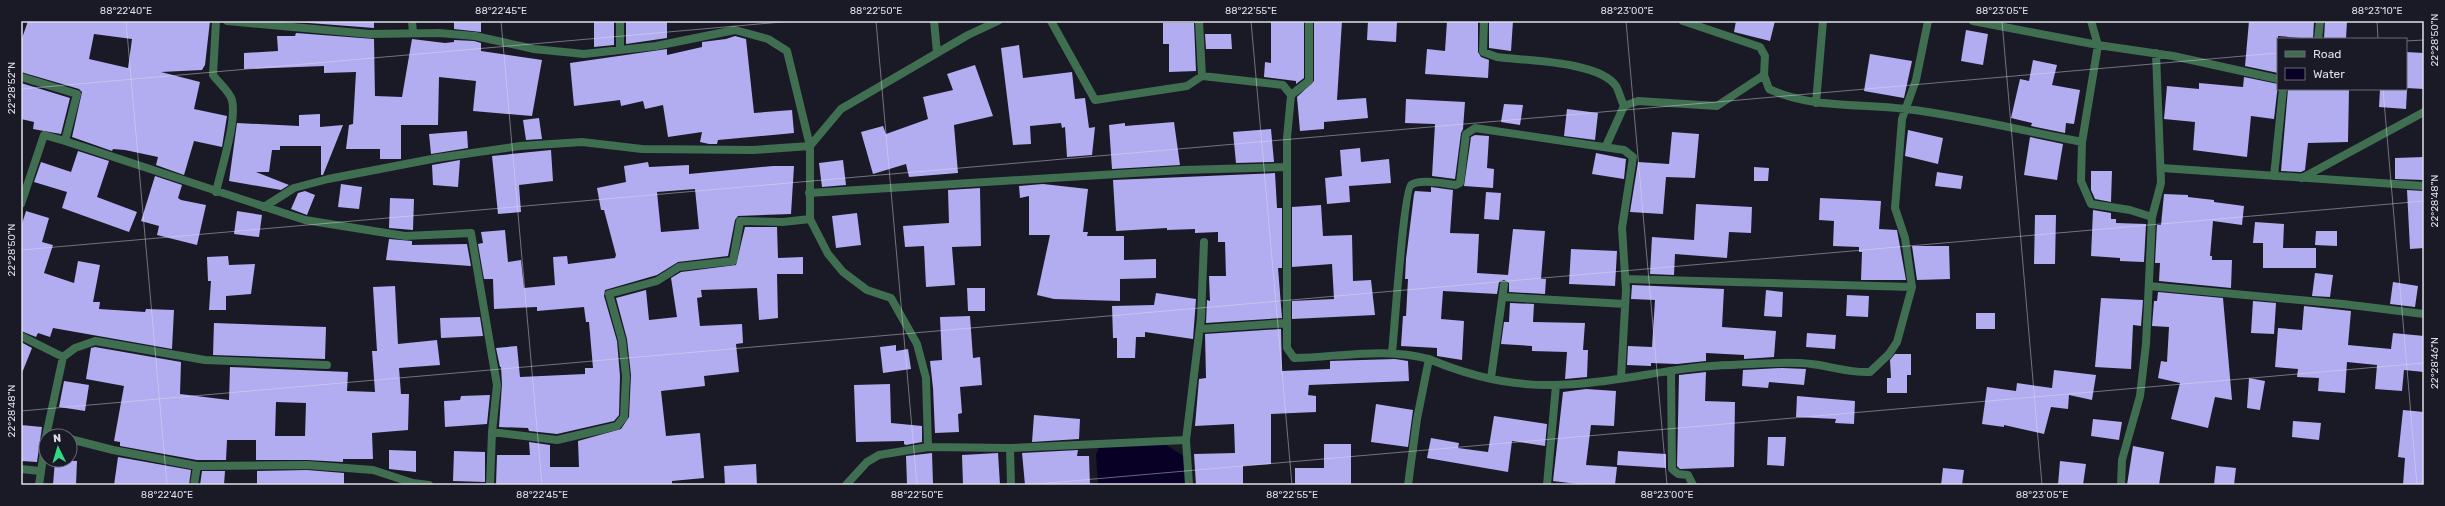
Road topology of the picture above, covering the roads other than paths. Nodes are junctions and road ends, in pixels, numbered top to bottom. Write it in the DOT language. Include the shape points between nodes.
graph roads {
  1 [pos="216,21"];
  2 [pos="227,21"];
  3 [pos="412,21"];
  4 [pos="620,21"];
  5 [pos="934,21"];
  6 [pos="998,21"];
  7 [pos="1051,21"];
  8 [pos="1199,21"];
  9 [pos="1309,21"];
  10 [pos="1484,21"];
  11 [pos="1683,21"];
  12 [pos="1823,21"];
  13 [pos="1928,21"];
  14 [pos="1972,21"];
  15 [pos="2091,21"];
  16 [pos="2320,21"];
  17 [pos="413,33"];
  18 [pos="2318,38"];
  19 [pos="2098,45"];
  20 [pos="620,50"];
  21 [pos="937,53"];
  22 [pos="2156,53"];
  23 [pos="1764,75"];
  24 [pos="1202,76"];
  25 [pos="21,77"];
  26 [pos="2277,79"];
  27 [pos="2283,90"];
  28 [pos="1291,95"];
  29 [pos="1816,103"];
  30 [pos="1624,106"];
  31 [pos="1906,109"];
  32 [pos="2424,112"];
  33 [pos="64,141"];
  34 [pos="2082,142"];
  35 [pos="810,146"];
  36 [pos="1606,146"];
  37 [pos="1287,167"];
  38 [pos="2162,168"];
  39 [pos="2274,176"];
  40 [pos="2302,178"];
  41 [pos="2424,186"];
  42 [pos="216,192"];
  43 [pos="809,193"];
  44 [pos="21,204"];
  45 [pos="264,207"];
  46 [pos="2152,217"];
  47 [pos="810,220"];
  48 [pos="1204,242"];
  49 [pos="1625,279"];
  50 [pos="1504,285"];
  51 [pos="2149,286"];
  52 [pos="1912,287"];
  53 [pos="1503,298"];
  54 [pos="1625,304"];
  55 [pos="2424,314"];
  56 [pos="1286,323"];
  57 [pos="1200,329"];
  58 [pos="21,336"];
  59 [pos="1392,353"];
  60 [pos="64,357"];
  61 [pos="1429,359"];
  62 [pos="327,365"];
  63 [pos="1671,371"];
  64 [pos="1491,378"];
  65 [pos="1621,378"];
  66 [pos="1556,385"];
  67 [pos="48,428"];
  68 [pos="492,432"];
  69 [pos="1186,440"];
  70 [pos="78,441"];
  71 [pos="928,447"];
  72 [pos="1010,448"];
  73 [pos="197,466"];
  74 [pos="41,468"];
  75 [pos="21,469"];
  76 [pos="40,471"];
  77 [pos="39,485"];
  78 [pos="194,485"];
  79 [pos="429,485"];
  80 [pos="490,485"];
  81 [pos="846,485"];
  82 [pos="1011,485"];
  83 [pos="1189,485"];
  84 [pos="1408,485"];
  85 [pos="1547,485"];
  86 [pos="1694,485"];
  87 [pos="2121,485"];
  1 -- 42 [label="street" via="213,75 232,99 233,112"];
  2 -- 17 [label="street" via="370,34"];
  3 -- 17 [label="street"];
  4 -- 20 [label="street"];
  5 -- 21 [label="street"];
  6 -- 21 [label="street"];
  7 -- 24 [label="street" via="1095,100 1187,86"];
  8 -- 24 [label="street"];
  9 -- 28 [label="street" via="1309,81"];
  10 -- 30 [label="street" via="1483,52 1497,57 1586,68 1605,76 1616,86"];
  11 -- 23 [label="street" via="1760,47 1765,56"];
  12 -- 29 [label="street"];
  13 -- 31 [label="street" via="1916,80"];
  14 -- 19 [label="street"];
  15 -- 19 [label="street"];
  16 -- 18 [label="street"];
  17 -- 20 [label="street" via="475,36 534,49 584,54"];
  19 -- 22 [label="street"];
  19 -- 34 [label="street"];
  20 -- 35 [label="street" via="656,46 735,30 768,40 787,52"];
  21 -- 35 [label="street" via="841,109"];
  22 -- 26 [label="street"];
  22 -- 38 [label="street"];
  23 -- 29 [label="street" via="1769,89 1786,97"];
  23 -- 30 [label="street" via="1717,106 1638,101"];
  24 -- 28 [label="street" via="1283,85"];
  25 -- 33 [label="street" via="77,94"];
  27 -- 39 [label="street"];
  28 -- 37 [label="street"];
  29 -- 31 [label="street"];
  30 -- 36 [label="street"];
  31 -- 34 [label="street"];
  31 -- 52 [label="street" via="1902,119 1896,208 1905,238"];
  32 -- 40 [label="street"];
  33 -- 42 [label="street"];
  33 -- 44 [label="street" via="44,135"];
  34 -- 46 [label="street" via="2081,182 2091,204 2130,210"];
  35 -- 43 [label="street"];
  35 -- 45 [label="street" via="753,150 642,149 582,142 520,146 437,158 307,184 294,188"];
  36 -- 49 [label="street" via="1624,150 1633,157 1622,228"];
  36 -- 59 [label="street" via="1475,128 1466,134 1460,183 1456,185 1422,182 1409,187"];
  37 -- 43 [label="street" via="1182,170"];
  37 -- 56 [label="street"];
  38 -- 39 [label="street"];
  38 -- 46 [label="street" via="2162,183"];
  39 -- 40 [label="street"];
  40 -- 41 [label="street"];
  42 -- 45 [label="street"];
  43 -- 47 [label="street"];
  45 -- 68 [label="street" via="305,220 405,236 471,232 497,386"];
  46 -- 51 [label="street"];
  47 -- 68 [label="street" via="740,221 733,261 679,267 657,280 609,294 622,340 626,376 624,417 617,426 557,440"];
  47 -- 71 [label="street" via="828,254 843,272 867,290 891,298 917,344 926,378"];
  48 -- 57 [label="street"];
  49 -- 52 [label="street"];
  49 -- 54 [label="street"];
  50 -- 53 [label="street"];
  51 -- 55 [label="street"];
  51 -- 87 [label="street" via="2149,317 2140,396 2122,460"];
  52 -- 63 [label="street" via="1898,342 1870,372 1854,373 1810,364 1697,366"];
  53 -- 54 [label="street"];
  53 -- 64 [label="street"];
  54 -- 65 [label="street"];
  56 -- 57 [label="street"];
  56 -- 59 [label="street" via="1287,348 1294,358"];
  57 -- 69 [label="street"];
  58 -- 60 [label="street"];
  59 -- 61 [label="street"];
  60 -- 62 [label="street" via="75,348 95,341 205,360"];
  60 -- 67 [label="street"];
  61 -- 64 [label="street" via="1458,371"];
  61 -- 84 [label="street"];
  63 -- 65 [label="street"];
  63 -- 86 [label="street" via="1672,469 1678,474 1688,475"];
  64 -- 66 [label="street" via="1522,384"];
  65 -- 66 [label="street"];
  66 -- 85 [label="street"];
  68 -- 80 [label="street"];
  69 -- 72 [label="street"];
  69 -- 83 [label="street"];
  70 -- 73 [label="street"];
  71 -- 72 [label="street"];
  71 -- 81 [label="street" via="879,455 867,462"];
  72 -- 82 [label="street"];
  73 -- 78 [label="street"];
  73 -- 79 [label="street" via="307,466 373,470 413,483"];
  74 -- 76 [label="street"];
  75 -- 76 [label="street"];
  76 -- 77 [label="street"];
}
